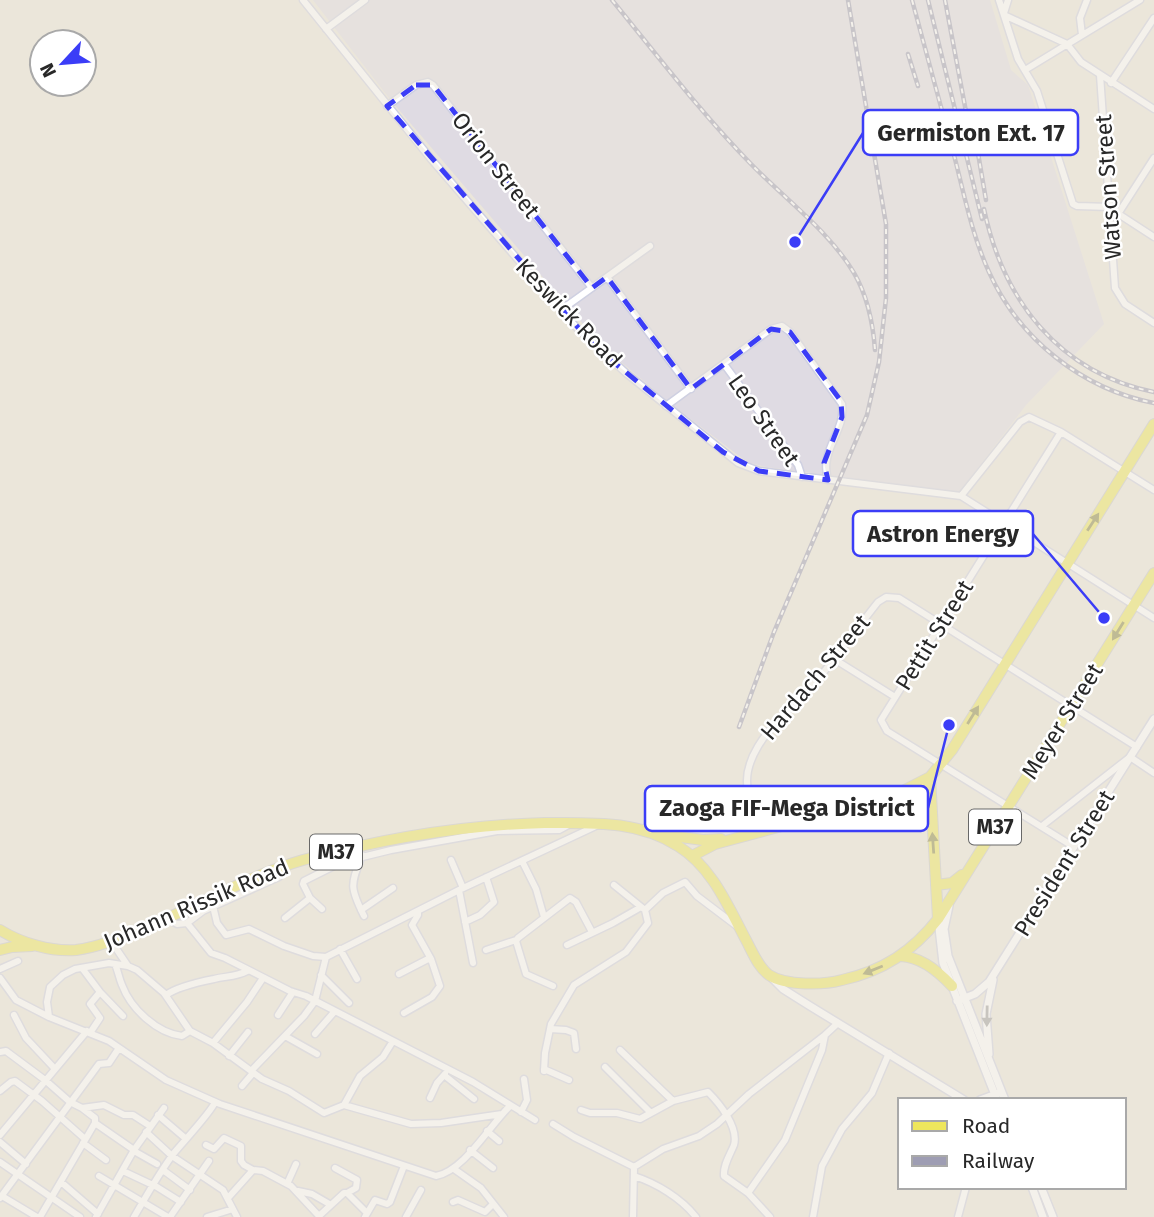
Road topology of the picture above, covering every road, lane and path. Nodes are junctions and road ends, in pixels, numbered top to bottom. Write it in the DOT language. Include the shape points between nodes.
graph roads {
  1 [pos="303,0"];
  2 [pos="365,0"];
  3 [pos="999,0"];
  4 [pos="1008,0"];
  5 [pos="1087,0"];
  6 [pos="1140,0"];
  7 [pos="1004,15"];
  8 [pos="1154,18"];
  9 [pos="326,29"];
  10 [pos="1082,35"];
  11 [pos="1067,44"];
  12 [pos="1025,70"];
  13 [pos="1100,75"];
  14 [pos="1111,83"];
  15 [pos="387,106"];
  16 [pos="1154,109"];
  17 [pos="1154,158"];
  18 [pos="1110,207"];
  19 [pos="1118,214"];
  20 [pos="1154,237"];
  21 [pos="650,246"];
  22 [pos="607,277"];
  23 [pos="592,288"];
  24 [pos="561,310"];
  25 [pos="1154,321"];
  26 [pos="724,364"];
  27 [pos="691,389"];
  28 [pos="666,406"];
  29 [pos="1154,424"];
  30 [pos="1061,432"];
  31 [pos="1125,472"];
  32 [pos="802,477"];
  33 [pos="828,480"];
  34 [pos="1154,490"];
  35 [pos="961,496"];
  36 [pos="1003,522"];
  37 [pos="1066,563"];
  38 [pos="1154,573"];
  39 [pos="1134,605"];
  40 [pos="1154,618"];
  41 [pos="940,624"];
  42 [pos="834,659"];
  43 [pos="1004,665"];
  44 [pos="895,697"];
  45 [pos="1071,706"];
  46 [pos="1154,719"];
  47 [pos="1137,747"];
  48 [pos="1130,757"];
  49 [pos="941,764"];
  50 [pos="1154,773"];
  51 [pos="930,777"];
  52 [pos="893,796"];
  53 [pos="1009,805"];
  54 [pos="931,815"];
  55 [pos="572,824"];
  56 [pos="599,824"];
  57 [pos="1042,826"];
  58 [pos="775,827"];
  59 [pos="656,833"];
  60 [pos="732,840"];
  61 [pos="365,847"];
  62 [pos="1074,847"];
  63 [pos="361,858"];
  64 [pos="451,860"];
  65 [pos="696,860"];
  66 [pos="522,861"];
  67 [pos="972,865"];
  68 [pos="279,877"];
  69 [pos="486,877"];
  70 [pos="614,885"];
  71 [pos="936,886"];
  72 [pos="393,888"];
  73 [pos="461,889"];
  74 [pos="310,898"];
  75 [pos="951,899"];
  76 [pos="213,906"];
  77 [pos="322,909"];
  78 [pos="643,909"];
  79 [pos="418,911"];
  80 [pos="544,917"];
  81 [pos="285,918"];
  82 [pos="168,919"];
  83 [pos="938,919"];
  84 [pos="0,922"];
  85 [pos="465,922"];
  86 [pos="187,923"];
  87 [pos="739,928"];
  88 [pos="0,930"];
  89 [pos="592,932"];
  90 [pos="516,940"];
  91 [pos="111,942"];
  92 [pos="33,943"];
  93 [pos="567,945"];
  94 [pos="46,947"];
  95 [pos="340,949"];
  96 [pos="0,950"];
  97 [pos="486,950"];
  98 [pos="901,956"];
  99 [pos="326,957"];
  100 [pos="430,958"];
  101 [pos="18,961"];
  102 [pos="473,962"];
  103 [pos="115,964"];
  104 [pos="128,966"];
  105 [pos="0,968"];
  106 [pos="82,968"];
  107 [pos="247,971"];
  108 [pos="995,972"];
  109 [pos="399,974"];
  110 [pos="321,975"];
  111 [pos="769,975"];
  112 [pos="0,978"];
  113 [pos="263,978"];
  114 [pos="357,979"];
  115 [pos="553,986"];
  116 [pos="952,986"];
  117 [pos="100,992"];
  118 [pos="293,992"];
  119 [pos="166,995"];
  120 [pos="961,1000"];
  121 [pos="315,1001"];
  122 [pos="349,1003"];
  123 [pos="335,1011"];
  124 [pos="404,1013"];
  125 [pos="14,1015"];
  126 [pos="278,1015"];
  127 [pos="123,1016"];
  128 [pos="49,1017"];
  129 [pos="838,1023"];
  130 [pos="550,1029"];
  131 [pos="190,1031"];
  132 [pos="88,1032"];
  133 [pos="248,1032"];
  134 [pos="315,1034"];
  135 [pos="825,1035"];
  136 [pos="285,1036"];
  137 [pos="393,1041"];
  138 [pos="213,1043"];
  139 [pos="119,1048"];
  140 [pos="576,1049"];
  141 [pos="620,1050"];
  142 [pos="0,1052"];
  143 [pos="317,1054"];
  144 [pos="890,1054"];
  145 [pos="229,1056"];
  146 [pos="989,1061"];
  147 [pos="606,1067"];
  148 [pos="55,1069"];
  149 [pos="252,1072"];
  150 [pos="446,1072"];
  151 [pos="524,1079"];
  152 [pos="45,1080"];
  153 [pos="569,1080"];
  154 [pos="242,1087"];
  155 [pos="0,1091"];
  156 [pos="33,1094"];
  157 [pos="1000,1097"];
  158 [pos="430,1098"];
  159 [pos="962,1098"];
  160 [pos="474,1099"];
  161 [pos="673,1101"];
  162 [pos="70,1102"];
  163 [pos="215,1102"];
  164 [pos="344,1105"];
  165 [pos="510,1106"];
  166 [pos="82,1108"];
  167 [pos="164,1108"];
  168 [pos="581,1110"];
  169 [pos="521,1112"];
  170 [pos="650,1112"];
  171 [pos="502,1114"];
  172 [pos="159,1115"];
  173 [pos="727,1117"];
  174 [pos="60,1118"];
  175 [pos="535,1120"];
  176 [pos="95,1123"];
  177 [pos="553,1124"];
  178 [pos="148,1129"];
  179 [pos="487,1131"];
  180 [pos="0,1135"];
  181 [pos="186,1138"];
  182 [pos="84,1141"];
  183 [pos="499,1141"];
  184 [pos="0,1142"];
  185 [pos="206,1145"];
  186 [pos="134,1150"];
  187 [pos="470,1150"];
  188 [pos="172,1156"];
  189 [pos="106,1160"];
  190 [pos="209,1161"];
  191 [pos="0,1162"];
  192 [pos="26,1164"];
  193 [pos="157,1164"];
  194 [pos="296,1164"];
  195 [pos="404,1166"];
  196 [pos="634,1167"];
  197 [pos="335,1168"];
  198 [pos="493,1168"];
  199 [pos="454,1169"];
  200 [pos="163,1170"];
  201 [pos="253,1170"];
  202 [pos="123,1171"];
  203 [pos="18,1175"];
  204 [pos="201,1175"];
  205 [pos="99,1176"];
  206 [pos="634,1176"];
  207 [pos="61,1182"];
  208 [pos="286,1184"];
  209 [pos="153,1185"];
  210 [pos="115,1187"];
  211 [pos="190,1189"];
  212 [pos="965,1189"];
  213 [pos="1032,1189"];
  214 [pos="1042,1189"];
  215 [pos="421,1190"];
  216 [pos="298,1191"];
  217 [pos="347,1192"];
  218 [pos="748,1193"];
  219 [pos="51,1196"];
  220 [pos="1,1197"];
  221 [pos="228,1198"];
  222 [pos="143,1201"];
  223 [pos="181,1202"];
  224 [pos="453,1202"];
  225 [pos="494,1204"];
  226 [pos="331,1205"];
  227 [pos="233,1209"];
  228 [pos="484,1214"];
  229 [pos="366,1215"];
  230 [pos="97,1216"];
  231 [pos="38,1217"];
  232 [pos="80,1217"];
  233 [pos="134,1217"];
  234 [pos="169,1217"];
  235 [pos="207,1217"];
  236 [pos="237,1217"];
  237 [pos="319,1217"];
  238 [pos="406,1217"];
  239 [pos="504,1217"];
  240 [pos="632,1217"];
  241 [pos="696,1217"];
  242 [pos="770,1217"];
  243 [pos="813,1217"];
  244 [pos="957,1217"];
  245 [pos="1043,1217"];
  246 [pos="1053,1217"];
  1 -- 9 [label="street, Keswick Road"];
  2 -- 9 [label="street"];
  3 -- 7 [label="street"];
  4 -- 7 [label="street"];
  5 -- 10 [label="street" via="1080,18"];
  6 -- 10 [label="street"];
  7 -- 11 [label="street"];
  7 -- 12 [label="street"];
  8 -- 14 [label="street"];
  9 -- 15 [label="street, Keswick Road"];
  10 -- 11 [label="street"];
  11 -- 12 [label="street"];
  11 -- 13 [label="street"];
  12 -- 18 [label="street" via="1037,92 1073,204"];
  13 -- 14 [label="street"];
  13 -- 18 [label="street, Watson Street"];
  14 -- 16 [label="street"];
  15 -- 23 [label="street, Orion Street" via="416,85 433,85"];
  15 -- 24 [label="street, Keswick Road"];
  17 -- 19 [label="street"];
  18 -- 19 [label="street"];
  18 -- 25 [label="street, Watson Street" via="1115,288 1119,298"];
  19 -- 20 [label="street"];
  21 -- 22 [label="street"];
  22 -- 23 [label="street"];
  22 -- 27 [label="street"];
  23 -- 24 [label="street"];
  24 -- 28 [label="street, Keswick Road" via="594,345"];
  26 -- 27 [label="street"];
  26 -- 32 [label="street, Leo Street" via="798,465"];
  26 -- 33 [label="street" via="771,329 782,326 790,332 841,401 842,416 824,463"];
  27 -- 28 [label="street"];
  28 -- 32 [label="street, Keswick Road" via="738,463"];
  29 -- 31 [label="main road"];
  30 -- 31 [label="street"];
  30 -- 35 [label="street" via="1025,418"];
  30 -- 36 [label="street, Pettit Street"];
  31 -- 34 [label="street"];
  37 -- 31 [label="main road, one-way"];
  32 -- 33 [label="street, Keswick Road"];
  33 -- 35 [label="street, Keswick Road"];
  35 -- 36 [label="street"];
  36 -- 37 [label="street"];
  36 -- 41 [label="street, Pettit Street"];
  37 -- 39 [label="street"];
  37 -- 43 [label="main road"];
  38 -- 39 [label="main road, Meyer Street / M37"];
  39 -- 40 [label="street"];
  39 -- 45 [label="main road, Meyer Street / M37, one-way"];
  41 -- 42 [label="street, Hardach Street" via="899,598 886,597"];
  41 -- 43 [label="street"];
  41 -- 44 [label="street, Pettit Street"];
  42 -- 44 [label="street"];
  42 -- 58 [label="street, Hardach Street" via="754,749 750,796"];
  43 -- 45 [label="street"];
  49 -- 43 [label="main road, one-way"];
  44 -- 49 [label="street, Pettit Street" via="881,720 887,731"];
  45 -- 47 [label="street"];
  45 -- 53 [label="main road, Meyer Street / M37"];
  46 -- 47 [label="street, President Street"];
  47 -- 48 [label="street, President Street"];
  48 -- 50 [label="street"];
  48 -- 57 [label="street"];
  48 -- 62 [label="street, President Street"];
  49 -- 51 [label="main road"];
  49 -- 53 [label="street"];
  51 -- 52 [label="main road"];
  51 -- 54 [label="main road"];
  52 -- 54 [label="main road" via="919,798"];
  52 -- 58 [label="main road"];
  53 -- 57 [label="street"];
  53 -- 67 [label="main road, Meyer Street / M37"];
  71 -- 54 [label="main road, one-way"];
  55 -- 56 [label="main road, Johann Rissik Road / M37"];
  55 -- 61 [label="main road, Johann Rissik Road / M37" via="474,827"];
  55 -- 63 [label="street" via="558,830 497,831 440,839"];
  56 -- 59 [label="main road, Johann Rissik Road / M37"];
  56 -- 66 [label="street"];
  57 -- 62 [label="street"];
  58 -- 60 [label="main road"];
  59 -- 60 [label="main road"];
  59 -- 65 [label="main road, Johann Rissik Road / M37"];
  60 -- 65 [label="main road"];
  61 -- 63 [label="street"];
  61 -- 82 [label="main road, Johann Rissik Road / M37" via="273,871"];
  62 -- 108 [label="street, President Street"];
  63 -- 72 [label="street" via="352,881 362,913"];
  63 -- 74 [label="street" via="328,867 304,881"];
  64 -- 73 [label="street"];
  65 -- 87 [label="main road, Johann Rissik Road / M37" via="715,883"];
  66 -- 69 [label="street"];
  66 -- 80 [label="street"];
  67 -- 71 [label="main road" via="952,883"];
  67 -- 75 [label="main road, Meyer Street / M37"];
  68 -- 76 [label="street"];
  69 -- 73 [label="street"];
  69 -- 85 [label="street" via="494,902"];
  70 -- 78 [label="street"];
  71 -- 83 [label="main road"];
  73 -- 79 [label="street"];
  73 -- 85 [label="street"];
  74 -- 77 [label="street"];
  74 -- 81 [label="street"];
  75 -- 83 [label="main road, Meyer Street / M37"];
  75 -- 120 [label="street" via="944,936"];
  76 -- 86 [label="street"];
  76 -- 99 [label="street" via="226,935 247,929 284,946"];
  78 -- 87 [label="street" via="685,882"];
  78 -- 89 [label="street"];
  78 -- 130 [label="street" via="648,923 630,949 574,985"];
  79 -- 95 [label="street"];
  79 -- 100 [label="street" via="412,925"];
  80 -- 89 [label="street" via="570,898"];
  80 -- 90 [label="street"];
  82 -- 86 [label="street"];
  82 -- 91 [label="main road, Johann Rissik Road / M37"];
  83 -- 98 [label="main road, Meyer Street / M37"];
  83 -- 116 [label="street" via="941,955"];
  84 -- 92 [label="main road, Johann Rissik Road / M37"];
  85 -- 102 [label="street"];
  86 -- 107 [label="street" via="211,953"];
  87 -- 111 [label="main road, Johann Rissik Road / M37"];
  88 -- 92 [label="main road, Johann Rissik Road / M37"];
  89 -- 93 [label="street"];
  90 -- 97 [label="street"];
  90 -- 115 [label="street" via="526,974"];
  91 -- 94 [label="main road, Johann Rissik Road / M37" via="75,950"];
  91 -- 104 [label="street"];
  92 -- 94 [label="main road, Johann Rissik Road / M37"];
  94 -- 96 [label="main road"];
  95 -- 99 [label="street"];
  95 -- 114 [label="street"];
  98 -- 111 [label="main road, Meyer Street / M37, one-way" via="871,972 833,983 784,981"];
  98 -- 116 [label="main road" via="914,958"];
  99 -- 110 [label="street"];
  100 -- 109 [label="street"];
  100 -- 124 [label="street" via="440,986 432,997"];
  101 -- 105 [label="street"];
  103 -- 104 [label="street"];
  103 -- 106 [label="street"];
  103 -- 131 [label="street" via="125,991 151,1023 182,1037"];
  104 -- 119 [label="street"];
  106 -- 117 [label="street"];
  106 -- 128 [label="street" via="63,975 50,987"];
  107 -- 113 [label="street"];
  107 -- 119 [label="street" via="180,987"];
  108 -- 120 [label="street, President Street" via="982,989"];
  108 -- 146 [label="street, one-way" via="986,1014"];
  110 -- 121 [label="street"];
  110 -- 122 [label="street"];
  111 -- 129 [label="street, Johann Rissik Road"];
  112 -- 128 [label="street" via="16,1000"];
  113 -- 118 [label="street"];
  113 -- 138 [label="street"];
  116 -- 120 [label="street"];
  117 -- 127 [label="street"];
  117 -- 132 [label="street" via="90,1004 100,1018"];
  118 -- 121 [label="street"];
  118 -- 126 [label="street"];
  119 -- 131 [label="street"];
  120 -- 146 [label="street"];
  120 -- 157 [label="street"];
  121 -- 123 [label="street"];
  121 -- 136 [label="street"];
  123 -- 134 [label="street"];
  123 -- 137 [label="street"];
  125 -- 148 [label="street" via="26,1038"];
  128 -- 132 [label="street"];
  129 -- 135 [label="street"];
  129 -- 144 [label="street, Johann Rissik Road"];
  130 -- 140 [label="street" via="574,1033"];
  130 -- 153 [label="street" via="544,1070"];
  131 -- 138 [label="street"];
  132 -- 139 [label="street"];
  132 -- 148 [label="street"];
  133 -- 145 [label="street"];
  135 -- 173 [label="street" via="749,1094"];
  135 -- 218 [label="street" via="785,1140"];
  136 -- 143 [label="street"];
  136 -- 149 [label="street"];
  137 -- 150 [label="street"];
  137 -- 164 [label="street" via="383,1057 360,1076"];
  138 -- 145 [label="street"];
  139 -- 162 [label="street" via="109,1063 99,1064"];
  139 -- 163 [label="street" via="166,1080"];
  141 -- 161 [label="street"];
  142 -- 152 [label="street" via="6,1051"];
  144 -- 159 [label="street, Johann Rissik Road"];
  144 -- 243 [label="street" via="872,1093 842,1129 822,1166"];
  145 -- 149 [label="street"];
  146 -- 157 [label="street"];
  147 -- 170 [label="street"];
  148 -- 152 [label="street"];
  149 -- 154 [label="street"];
  149 -- 164 [label="street" via="320,1112"];
  150 -- 158 [label="street"];
  150 -- 160 [label="street"];
  150 -- 165 [label="street" via="473,1082"];
  151 -- 169 [label="street" via="527,1100"];
  152 -- 156 [label="street"];
  152 -- 162 [label="street"];
  155 -- 156 [label="street" via="13,1081"];
  156 -- 174 [label="street"];
  156 -- 180 [label="street"];
  161 -- 170 [label="street"];
  161 -- 173 [label="street" via="708,1092"];
  162 -- 166 [label="street"];
  162 -- 174 [label="street"];
  163 -- 181 [label="street"];
  163 -- 195 [label="street"];
  164 -- 171 [label="street" via="411,1124"];
  165 -- 169 [label="street"];
  165 -- 171 [label="street"];
  166 -- 176 [label="street" via="93,1115"];
  166 -- 178 [label="street" via="104,1105 133,1115"];
  167 -- 172 [label="street"];
  168 -- 170 [label="street" via="635,1119"];
  169 -- 175 [label="street"];
  171 -- 179 [label="street"];
  172 -- 178 [label="street"];
  172 -- 181 [label="street"];
  173 -- 196 [label="street"];
  173 -- 218 [label="street" via="735,1140 724,1176"];
  174 -- 182 [label="street"];
  174 -- 192 [label="street"];
  176 -- 182 [label="street"];
  176 -- 186 [label="street"];
  177 -- 196 [label="street"];
  178 -- 186 [label="street"];
  178 -- 188 [label="street"];
  179 -- 183 [label="street"];
  179 -- 187 [label="street"];
  181 -- 188 [label="street"];
  182 -- 189 [label="street"];
  182 -- 207 [label="street"];
  184 -- 192 [label="street"];
  185 -- 201 [label="street" via="214,1149 223,1138 241,1146 242,1163"];
  186 -- 193 [label="street"];
  186 -- 202 [label="street"];
  187 -- 198 [label="street"];
  187 -- 199 [label="street"];
  188 -- 200 [label="street"];
  188 -- 204 [label="street"];
  190 -- 204 [label="street"];
  191 -- 203 [label="street"];
  192 -- 203 [label="street"];
  194 -- 208 [label="street"];
  195 -- 199 [label="street" via="436,1176"];
  195 -- 229 [label="street" via="390,1202 375,1200"];
  196 -- 206 [label="street"];
  197 -- 217 [label="street" via="357,1180 356,1188"];
  199 -- 225 [label="street"];
  200 -- 209 [label="street"];
  200 -- 211 [label="street"];
  201 -- 208 [label="street"];
  201 -- 221 [label="street"];
  202 -- 209 [label="street"];
  202 -- 210 [label="street"];
  203 -- 219 [label="street"];
  203 -- 220 [label="street"];
  204 -- 211 [label="street"];
  204 -- 221 [label="street"];
  205 -- 210 [label="street"];
  206 -- 240 [label="street"];
  206 -- 241 [label="street" via="681,1200"];
  207 -- 219 [label="street"];
  207 -- 230 [label="street"];
  208 -- 216 [label="street"];
  209 -- 222 [label="street"];
  209 -- 223 [label="street"];
  210 -- 222 [label="street"];
  210 -- 230 [label="street"];
  211 -- 223 [label="street"];
  212 -- 244 [label="street"];
  213 -- 245 [label="street"];
  214 -- 246 [label="street"];
  215 -- 238 [label="street"];
  216 -- 226 [label="street"];
  216 -- 237 [label="street"];
  217 -- 226 [label="street"];
  217 -- 229 [label="street"];
  218 -- 242 [label="street"];
  219 -- 231 [label="street"];
  219 -- 232 [label="street"];
  220 -- 231 [label="street"];
  221 -- 227 [label="street"];
  222 -- 233 [label="street"];
  222 -- 234 [label="street"];
  223 -- 234 [label="street"];
  224 -- 228 [label="street" via="458,1200"];
  225 -- 228 [label="street"];
  225 -- 239 [label="street"];
  226 -- 237 [label="street"];
  227 -- 235 [label="street"];
  227 -- 236 [label="street"];
}
